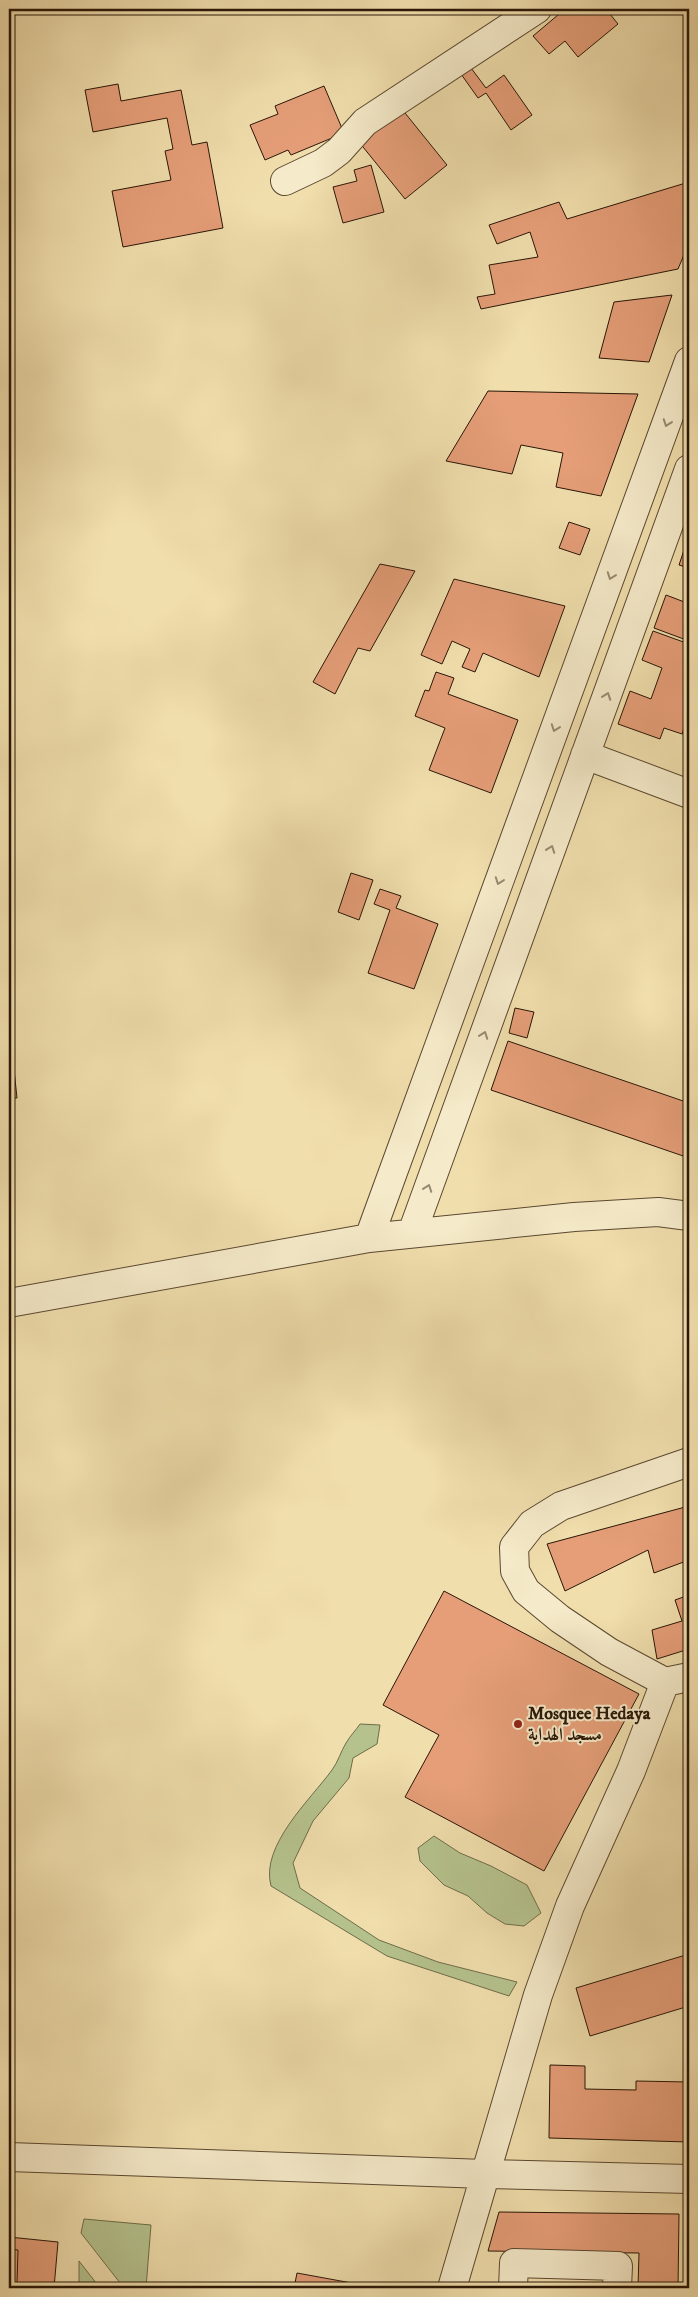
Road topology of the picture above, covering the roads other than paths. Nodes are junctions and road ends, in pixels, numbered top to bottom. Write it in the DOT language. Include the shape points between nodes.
graph roads {
  1 [pos="537,9"];
  2 [pos="285,181"];
  3 [pos="689,361"];
  4 [pos="689,469"];
  5 [pos="585,755"];
  6 [pos="689,794"];
  7 [pos="689,1216"];
  8 [pos="412,1233"];
  9 [pos="369,1238"];
  10 [pos="9,1303"];
  11 [pos="689,1462"];
  12 [pos="677,1680"];
  13 [pos="9,2156"];
  14 [pos="485,2174"];
  15 [pos="689,2179"];
  16 [pos="452,2288"];
  17 [pos="514,2288"];
  18 [pos="617,2288"];
  1 -- 2 [label="street" via="365,122 339,151 323,163"];
  3 -- 9 [label="street, one-way"];
  5 -- 4 [label="street, one-way"];
  5 -- 6 [label="street"];
  8 -- 5 [label="street, one-way"];
  7 -- 8 [label="street" via="658,1212 583,1216"];
  8 -- 9 [label="street"];
  9 -- 10 [label="street"];
  11 -- 12 [label="street" via="561,1506 532,1524 514,1547 515,1571 526,1591 560,1620 609,1652"];
  12 -- 14 [label="street" via="570,1906 538,1995"];
  13 -- 14 [label="street"];
  14 -- 15 [label="street"];
  14 -- 16 [label="street"];
  17 -- 18 [label="street" via="514,2263 618,2266"];
}
